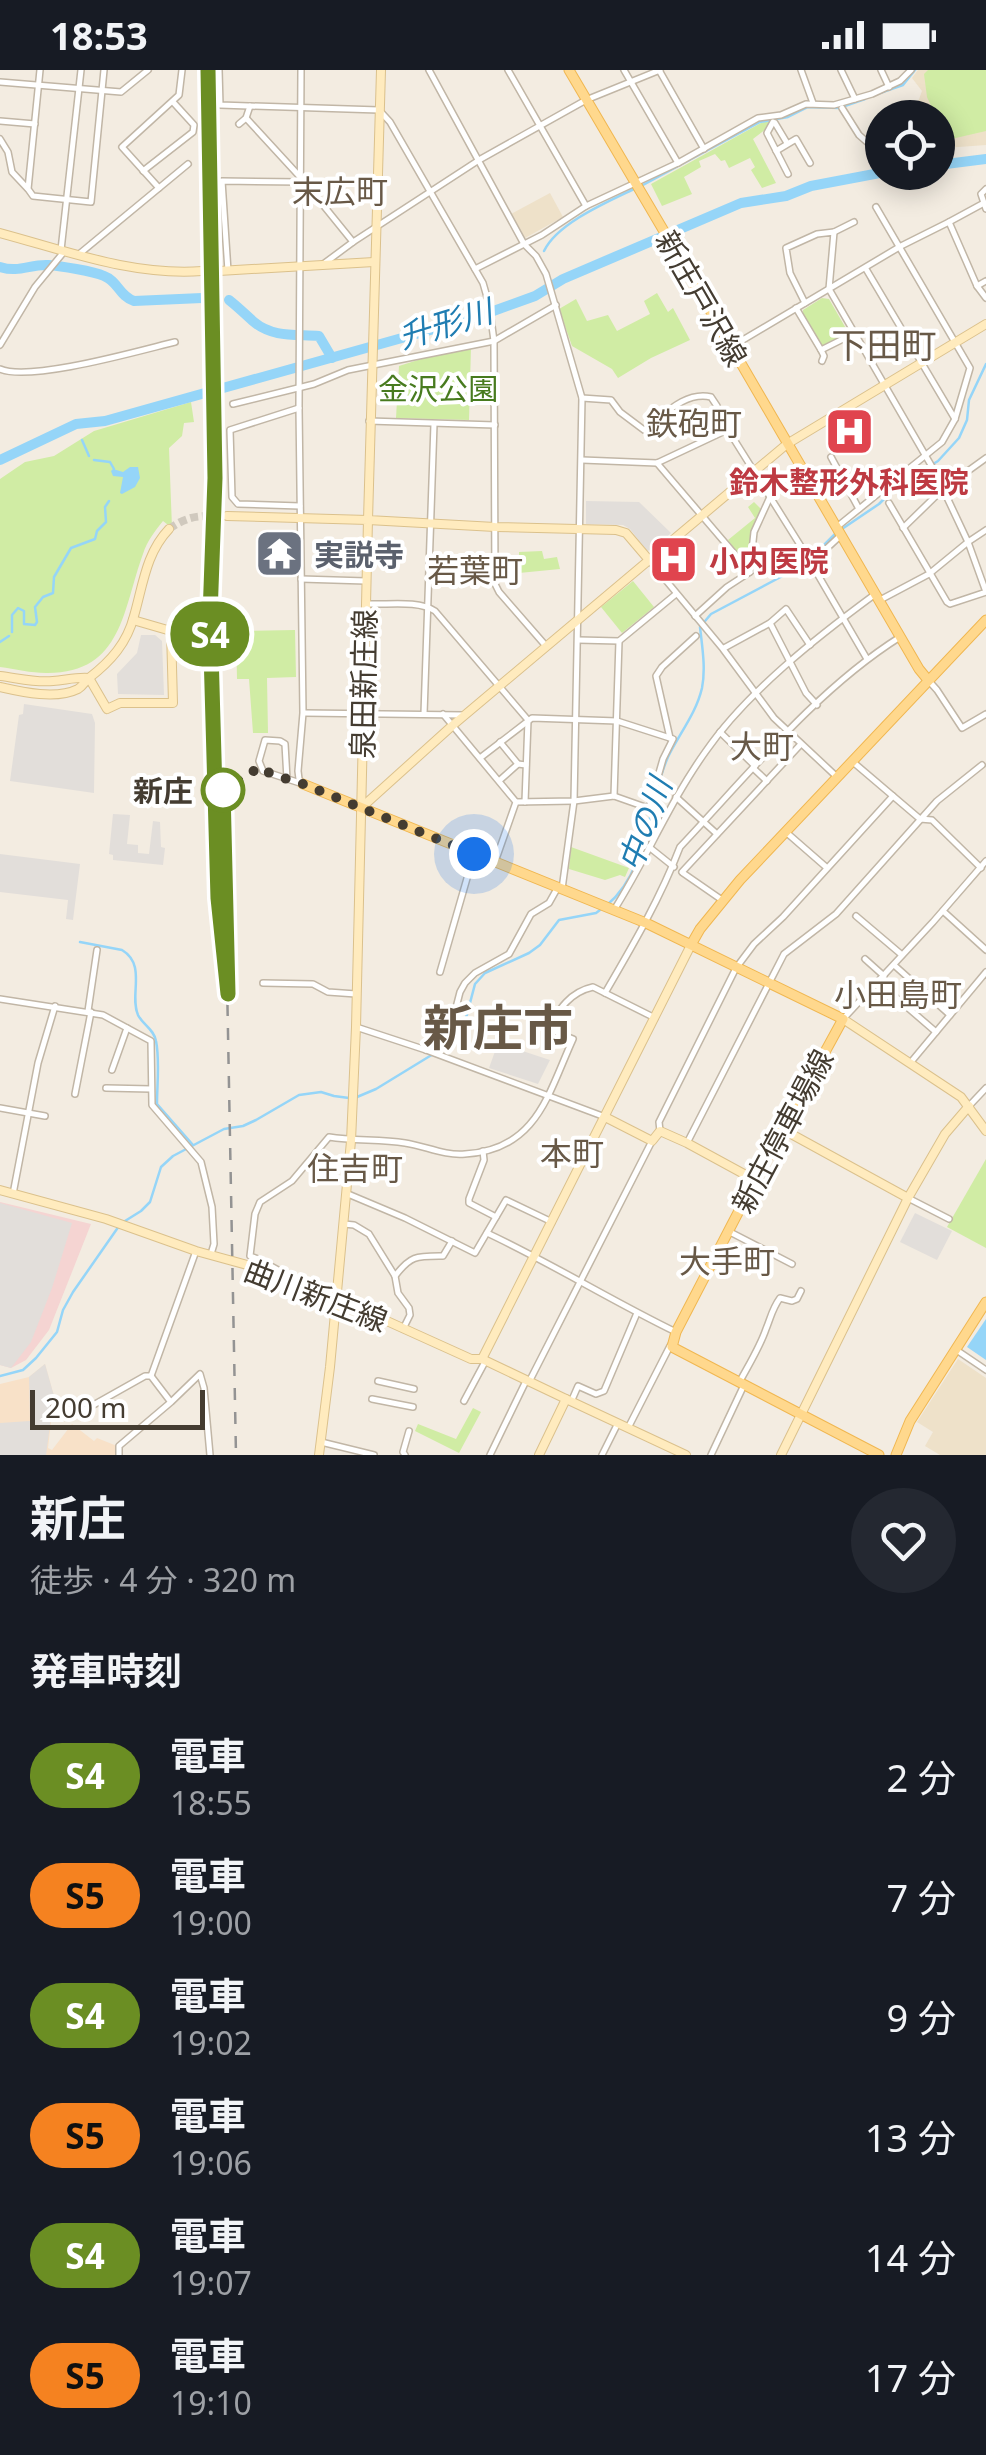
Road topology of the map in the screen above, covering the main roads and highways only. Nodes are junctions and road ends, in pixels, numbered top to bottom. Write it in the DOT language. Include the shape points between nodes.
graph roads {
  1 [pos="569,70"];
  2 [pos="986,620"];
  3 [pos="928,680"];
  4 [pos="303,784"];
  5 [pos="692,944"];
  6 [pos="986,1302"];
  7 [pos="879,1455"];
  8 [pos="896,1455"];
  1 -- 3 [label="main road, 新庄戸沢線"];
  2 -- 3 [label="main road"];
  3 -- 5 [label="main road" via="722,900"];
  4 -- 5 [label="main road, 新庄停車場線"];
  5 -- 7 [label="main road, 新庄停車場線" via="843,1019 672,1348"];
  6 -- 8 [label="main road" via="910,1421"];
}
